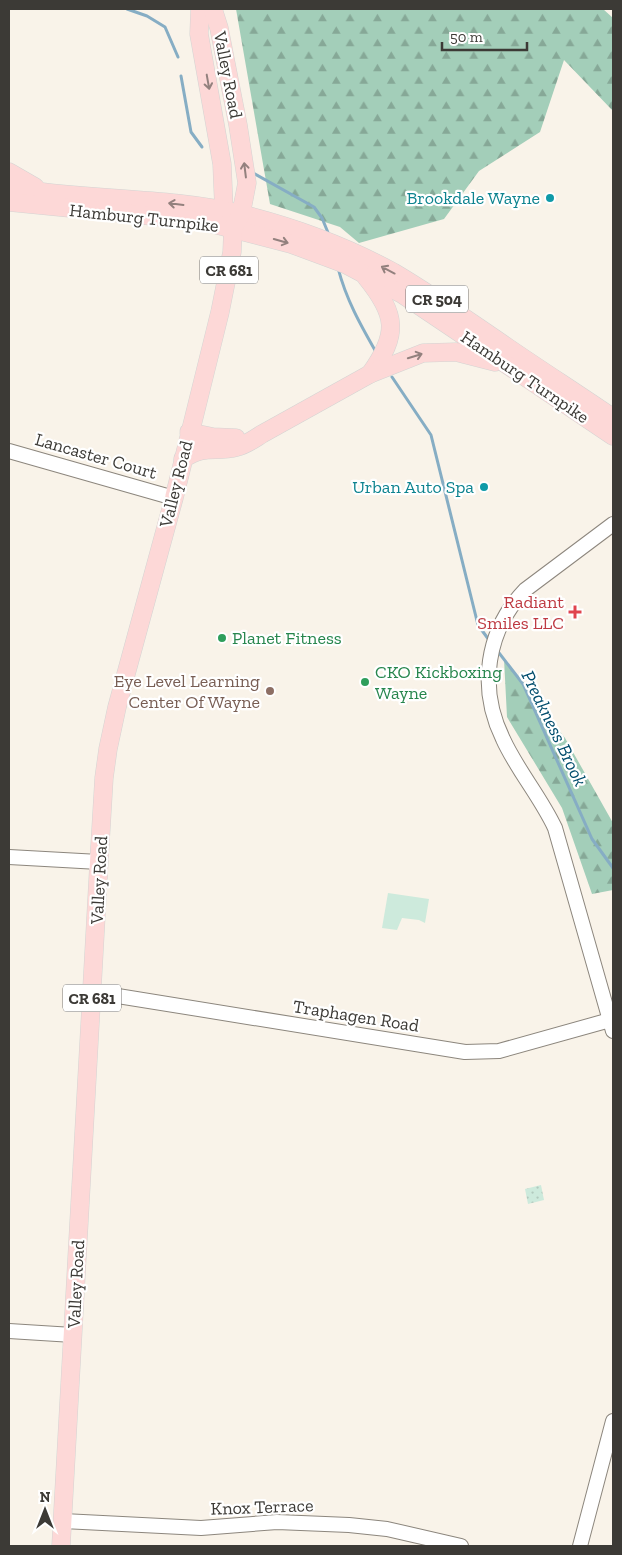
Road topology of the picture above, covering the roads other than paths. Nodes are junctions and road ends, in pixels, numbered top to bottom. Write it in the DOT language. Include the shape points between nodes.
graph roads {
  1 [pos="189,9"];
  2 [pos="200,9"];
  3 [pos="213,9"];
  4 [pos="199,34"];
  5 [pos="9,172"];
  6 [pos="9,187"];
  7 [pos="49,194"];
  8 [pos="9,202"];
  9 [pos="233,218"];
  10 [pos="337,256"];
  11 [pos="362,273"];
  12 [pos="509,366"];
  13 [pos="370,374"];
  14 [pos="613,418"];
  15 [pos="189,432"];
  16 [pos="262,434"];
  17 [pos="613,436"];
  18 [pos="9,451"];
  19 [pos="183,459"];
  20 [pos="174,498"];
  21 [pos="613,524"];
  22 [pos="9,857"];
  23 [pos="100,862"];
  24 [pos="93,992"];
  25 [pos="612,1026"];
  26 [pos="9,1331"];
  27 [pos="73,1335"];
  28 [pos="613,1421"];
  29 [pos="63,1521"];
  30 [pos="62,1546"];
  31 [pos="461,1546"];
  32 [pos="580,1546"];
  1 -- 4 [label="main road"];
  2 -- 4 [label="main road, Valley Road / CR 681"];
  9 -- 3 [label="main road, Valley Road / CR 681, one-way" via="247,183"];
  4 -- 9 [label="main road, Valley Road / CR 681, one-way"];
  5 -- 7 [label="main road"];
  6 -- 7 [label="main road, CR 504"];
  9 -- 7 [label="main road, CR 504, one-way" via="160,202"];
  8 -- 9 [label="main road, Hamburg Turnpike / CR 504" via="178,218"];
  9 -- 10 [label="main road, Hamburg Turnpike / CR 504, one-way" via="291,244"];
  9 -- 10 [label="main road, CR 504" via="320,238"];
  9 -- 15 [label="main road, Valley Road / CR 681" via="226,287"];
  10 -- 11 [label="main road, Hamburg Turnpike / CR 504"];
  14 -- 10 [label="main road, CR 504, one-way" via="428,293 392,272"];
  11 -- 12 [label="main road, Hamburg Turnpike / CR 504" via="418,304"];
  11 -- 13 [label="main road" via="379,293 390,318 390,340"];
  13 -- 12 [label="main road, one-way" via="406,359 437,352 456,352"];
  12 -- 17 [label="main road, Hamburg Turnpike / CR 504"];
  13 -- 16 [label="main road"];
  15 -- 16 [label="main road" via="231,438"];
  15 -- 19 [label="main road, Valley Road / CR 681"];
  16 -- 19 [label="main road" via="240,446 201,449"];
  18 -- 20 [label="street, Lancaster Court"];
  19 -- 20 [label="main road, Valley Road / CR 681"];
  20 -- 23 [label="main road, Valley Road / CR 681" via="139,621 108,749"];
  21 -- 25 [label="street" via="525,590 514,602 504,616 489,668 491,706 496,724 555,828"];
  22 -- 23 [label="street"];
  23 -- 24 [label="main road, Valley Road / CR 681"];
  24 -- 25 [label="street, Traphagen Road" via="465,1052 499,1051"];
  24 -- 27 [label="main road, Valley Road / CR 681"];
  26 -- 27 [label="street"];
  27 -- 29 [label="main road, Valley Road / CR 681"];
  28 -- 32 [label="street"];
  29 -- 30 [label="main road, Valley Road / CR 681"];
  29 -- 31 [label="street, Knox Terrace" via="201,1528 277,1522 349,1525 387,1529"];
}
